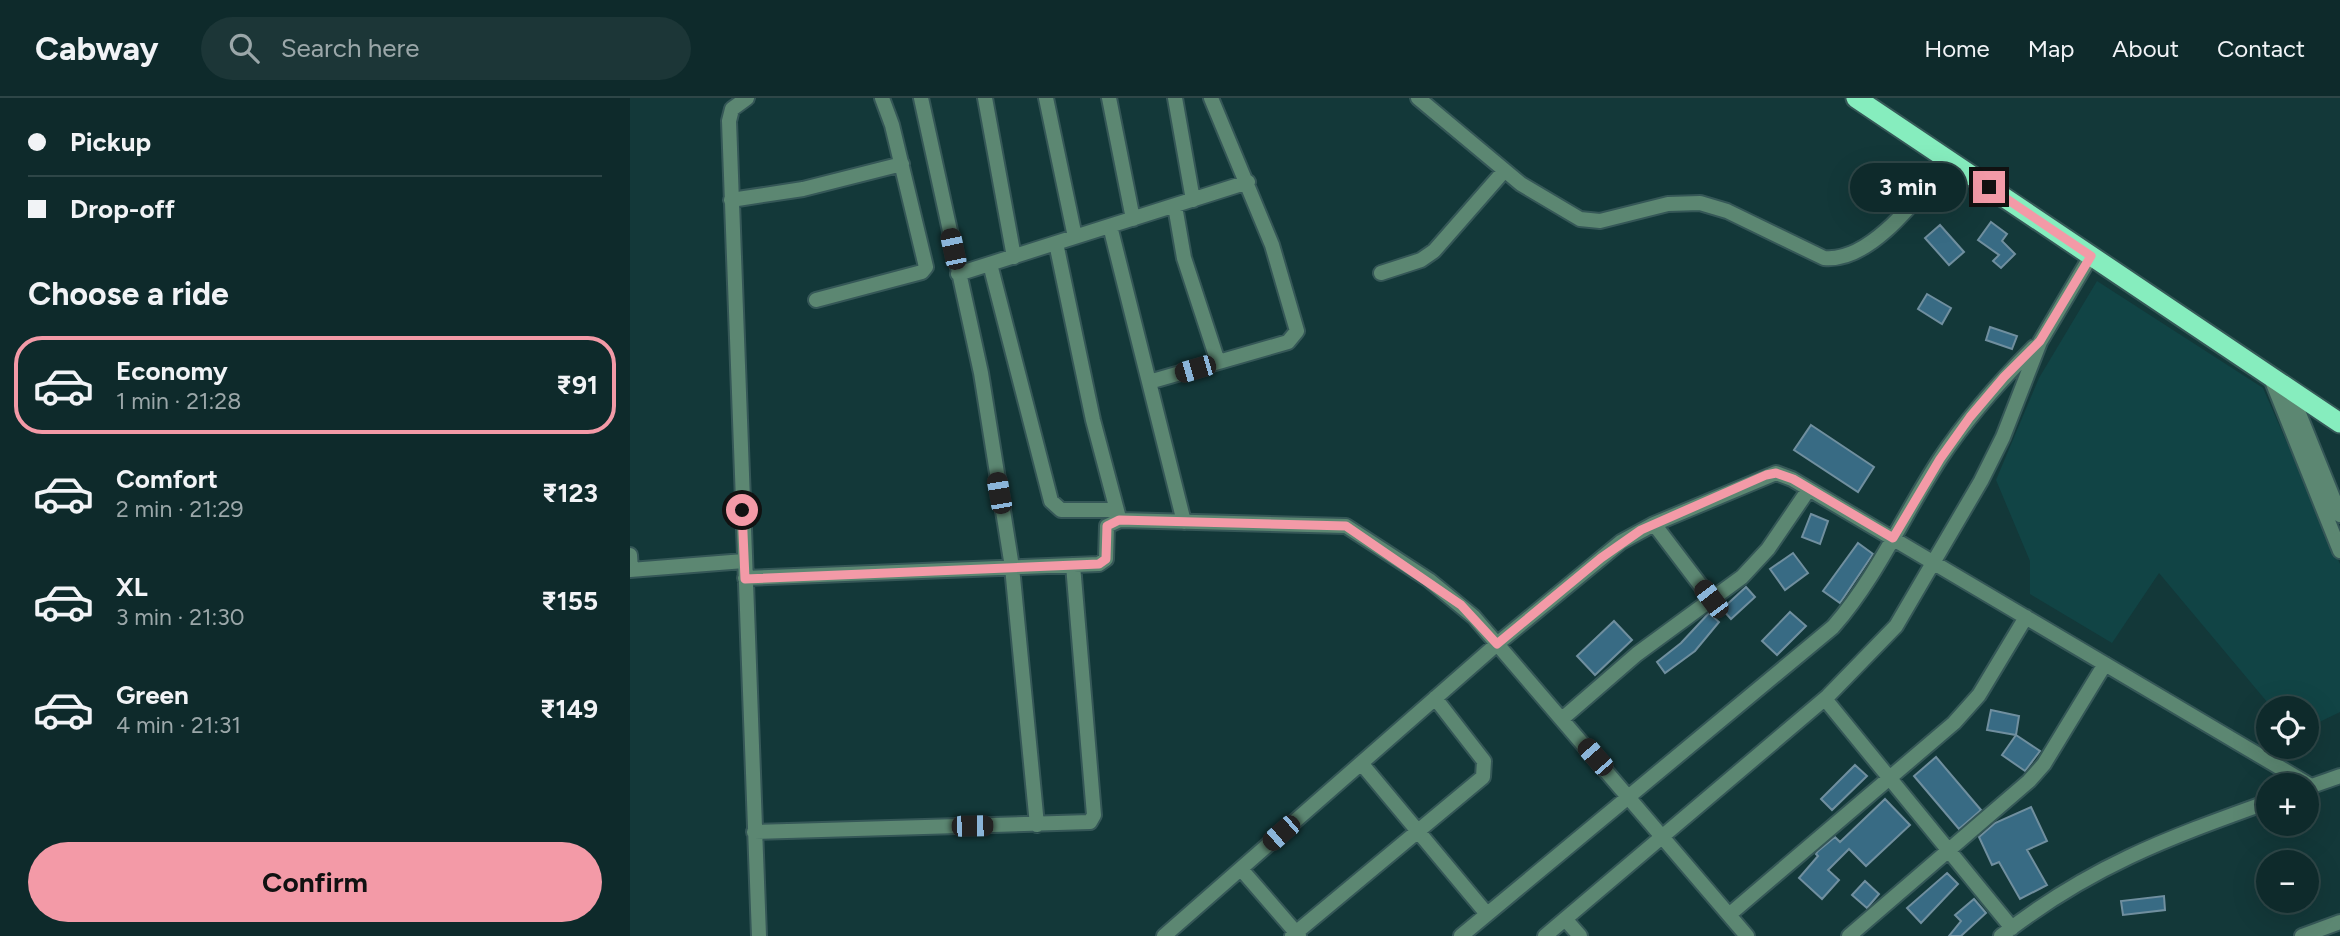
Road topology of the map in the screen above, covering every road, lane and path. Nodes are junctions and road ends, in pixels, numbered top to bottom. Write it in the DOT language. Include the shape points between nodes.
graph roads {
  1 [pos="747,98"];
  2 [pos="882,98"];
  3 [pos="921,98"];
  4 [pos="985,98"];
  5 [pos="1046,98"];
  6 [pos="1109,98"];
  7 [pos="1175,98"];
  8 [pos="1211,98"];
  9 [pos="1418,98"];
  10 [pos="1856,98"];
  11 [pos="1948,160"];
  12 [pos="902,164"];
  13 [pos="1504,171"];
  14 [pos="1248,182"];
  15 [pos="731,200"];
  16 [pos="1193,200"];
  17 [pos="1175,206"];
  18 [pos="1133,219"];
  19 [pos="1110,226"];
  20 [pos="1075,237"];
  21 [pos="1056,243"];
  22 [pos="2091,256"];
  23 [pos="1014,257"];
  24 [pos="990,264"];
  25 [pos="1381,273"];
  26 [pos="958,274"];
  27 [pos="816,300"];
  28 [pos="2040,341"];
  29 [pos="1218,362"];
  30 [pos="2270,376"];
  31 [pos="1149,382"];
  32 [pos="2289,389"];
  33 [pos="2340,423"];
  34 [pos="1809,489"];
  35 [pos="1118,515"];
  36 [pos="2340,515"];
  37 [pos="1184,522"];
  38 [pos="1654,524"];
  39 [pos="1893,538"];
  40 [pos="2340,551"];
  41 [pos="630,555"];
  42 [pos="744,561"];
  43 [pos="1934,562"];
  44 [pos="1073,565"];
  45 [pos="1012,567"];
  46 [pos="631,570"];
  47 [pos="745,579"];
  48 [pos="1711,599"];
  49 [pos="2026,617"];
  50 [pos="1497,644"];
  51 [pos="2105,664"];
  52 [pos="1435,698"];
  53 [pos="1825,699"];
  54 [pos="1562,719"];
  55 [pos="1362,763"];
  56 [pos="2286,773"];
  57 [pos="2340,776"];
  58 [pos="1888,780"];
  59 [pos="2319,783"];
  60 [pos="1629,795"];
  61 [pos="2256,806"];
  62 [pos="1037,825"];
  63 [pos="1418,830"];
  64 [pos="754,832"];
  65 [pos="1665,837"];
  66 [pos="1948,852"];
  67 [pos="1241,869"];
  68 [pos="1487,914"];
  69 [pos="1730,914"];
  70 [pos="1566,919"];
  71 [pos="2340,922"];
  72 [pos="2006,932"];
  73 [pos="1296,935"];
  74 [pos="759,936"];
  75 [pos="1164,936"];
  76 [pos="1461,936"];
  77 [pos="1545,936"];
  78 [pos="1580,936"];
  79 [pos="1747,936"];
  80 [pos="1849,936"];
  81 [pos="2302,936"];
  1 -- 15 [label="street" via="730,114"];
  2 -- 12 [label="street"];
  3 -- 26 [label="street"];
  4 -- 23 [label="street"];
  5 -- 20 [label="street"];
  6 -- 18 [label="street"];
  7 -- 16 [label="street"];
  8 -- 14 [label="street"];
  9 -- 13 [label="street"];
  10 -- 11 [label="highway"];
  11 -- 13 [label="street" via="1891,228 1831,259 1700,203 1668,204 1600,221 1580,219"];
  11 -- 22 [label="highway"];
  12 -- 15 [label="street" via="803,189"];
  12 -- 27 [label="street" via="925,270"];
  13 -- 25 [label="street" via="1434,251"];
  14 -- 16 [label="street"];
  14 -- 29 [label="street" via="1297,331 1288,342"];
  15 -- 42 [label="street"];
  16 -- 17 [label="street"];
  17 -- 18 [label="street"];
  17 -- 29 [label="street" via="1191,284"];
  18 -- 19 [label="street"];
  19 -- 20 [label="street"];
  19 -- 31 [label="street"];
  20 -- 21 [label="street"];
  21 -- 23 [label="street"];
  21 -- 35 [label="street"];
  22 -- 28 [label="street"];
  22 -- 30 [label="highway"];
  23 -- 24 [label="street"];
  24 -- 26 [label="street"];
  24 -- 35 [label="street" via="1052,504 1061,510"];
  26 -- 45 [label="street" via="979,363"];
  28 -- 39 [label="street" via="1970,417"];
  28 -- 43 [label="street" via="2003,437"];
  29 -- 31 [label="street"];
  30 -- 32 [label="highway"];
  30 -- 40 [label="street"];
  31 -- 37 [label="street"];
  32 -- 33 [label="highway"];
  32 -- 36 [label="street"];
  34 -- 38 [label="street" via="1784,475 1766,475"];
  34 -- 39 [label="street"];
  34 -- 48 [label="street" via="1757,562"];
  35 -- 37 [label="street"];
  35 -- 44 [label="street" via="1106,529 1105,561"];
  37 -- 50 [label="street" via="1350,528 1461,605"];
  38 -- 48 [label="street"];
  38 -- 50 [label="street" via="1621,542"];
  39 -- 43 [label="street"];
  39 -- 60 [label="street" via="1859,595 1833,627"];
  41 -- 46 [label="street"];
  42 -- 46 [label="street"];
  42 -- 47 [label="street"];
  43 -- 49 [label="street"];
  43 -- 53 [label="street" via="1896,626"];
  44 -- 45 [label="street"];
  44 -- 62 [label="street" via="1094,815 1086,823"];
  45 -- 47 [label="street"];
  45 -- 62 [label="street"];
  47 -- 64 [label="street"];
  48 -- 54 [label="street" via="1637,654"];
  49 -- 51 [label="street"];
  49 -- 58 [label="street" via="1972,704"];
  50 -- 52 [label="street"];
  50 -- 54 [label="street"];
  51 -- 56 [label="street"];
  51 -- 66 [label="street" via="2044,764"];
  52 -- 55 [label="street"];
  52 -- 63 [label="street" via="1486,768 1480,780"];
  53 -- 58 [label="street"];
  53 -- 65 [label="street"];
  54 -- 60 [label="street"];
  55 -- 63 [label="street"];
  55 -- 67 [label="street"];
  57 -- 59 [label="street"];
  58 -- 66 [label="street"];
  58 -- 69 [label="street"];
  60 -- 65 [label="street"];
  60 -- 68 [label="street"];
  61 -- 72 [label="street" via="2131,853 2065,890"];
  62 -- 64 [label="street"];
  63 -- 68 [label="street"];
  63 -- 73 [label="street"];
  64 -- 74 [label="street"];
  65 -- 69 [label="street"];
  65 -- 70 [label="street"];
  66 -- 72 [label="street"];
  66 -- 80 [label="street"];
  67 -- 73 [label="street"];
  67 -- 75 [label="street"];
  68 -- 76 [label="street"];
  69 -- 79 [label="street"];
  70 -- 77 [label="street"];
  70 -- 78 [label="street"];
  71 -- 81 [label="street"];
}
